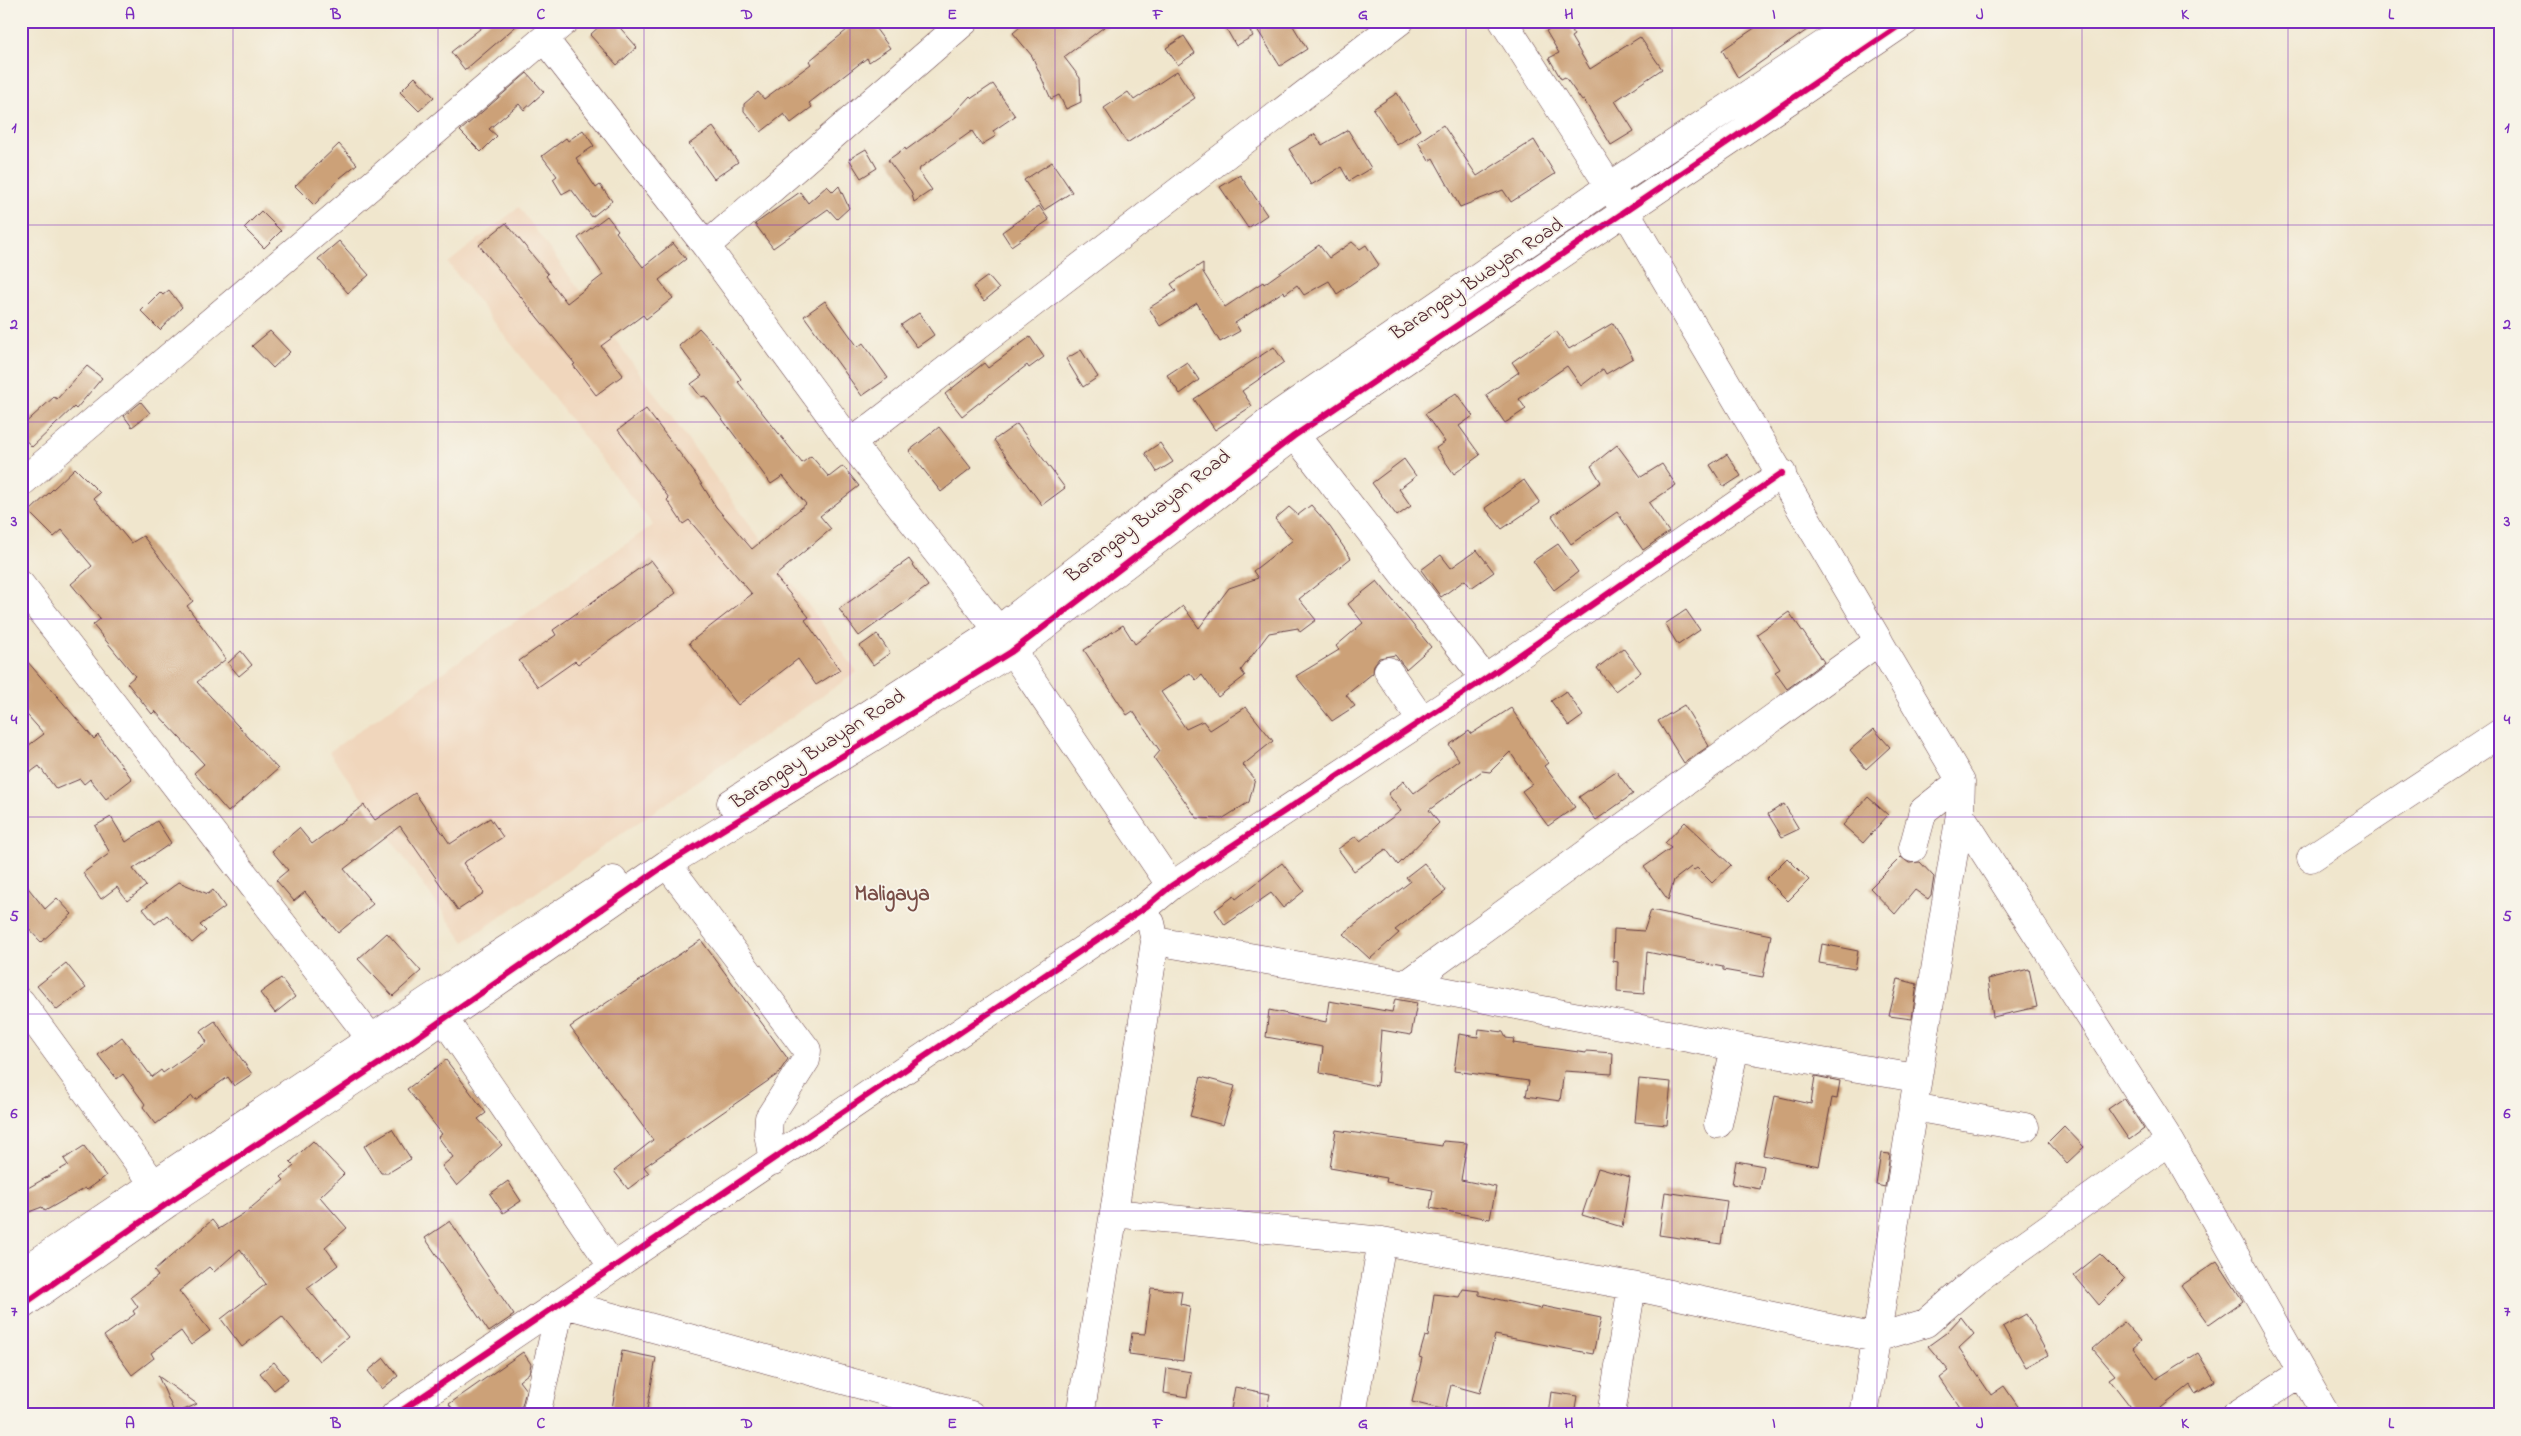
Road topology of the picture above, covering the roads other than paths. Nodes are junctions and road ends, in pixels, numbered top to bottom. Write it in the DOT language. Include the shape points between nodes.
graph roads {
  1 [pos="565,21"];
  2 [pos="1400,21"];
  3 [pos="1503,21"];
  4 [pos="1859,21"];
  5 [pos="1906,21"];
  6 [pos="959,23"];
  7 [pos="546,40"];
  8 [pos="1610,186"];
  9 [pos="1626,212"];
  10 [pos="706,246"];
  11 [pos="1279,414"];
  12 [pos="1294,436"];
  13 [pos="851,443"];
  14 [pos="1782,473"];
  15 [pos="21,483"];
  16 [pos="1121,552"];
  17 [pos="21,585"];
  18 [pos="1004,641"];
  19 [pos="1879,641"];
  20 [pos="1388,671"];
  21 [pos="1485,679"];
  22 [pos="1421,719"];
  23 [pos="2500,733"];
  24 [pos="1961,781"];
  25 [pos="1960,814"];
  26 [pos="1913,848"];
  27 [pos="2311,858"];
  28 [pos="667,864"];
  29 [pos="1171,886"];
  30 [pos="1147,906"];
  31 [pos="1155,941"];
  32 [pos="1407,984"];
  33 [pos="21,1002"];
  34 [pos="438,1009"];
  35 [pos="1735,1047"];
  36 [pos="379,1049"];
  37 [pos="1916,1078"];
  38 [pos="1913,1107"];
  39 [pos="1718,1124"];
  40 [pos="2025,1127"];
  41 [pos="2170,1141"];
  42 [pos="773,1161"];
  43 [pos="160,1193"];
  44 [pos="1114,1213"];
  45 [pos="1382,1241"];
  46 [pos="613,1267"];
  47 [pos="21,1273"];
  48 [pos="1632,1286"];
  49 [pos="561,1303"];
  50 [pos="21,1306"];
  51 [pos="1876,1338"];
  52 [pos="2302,1373"];
  53 [pos="538,1406"];
  54 [pos="961,1414"];
  55 [pos="395,1415"];
  56 [pos="517,1415"];
  57 [pos="1080,1415"];
  58 [pos="1352,1415"];
  59 [pos="1611,1415"];
  60 [pos="1864,1415"];
  61 [pos="2236,1415"];
  62 [pos="2326,1415"];
  1 -- 7 [label="street"];
  2 -- 13 [label="street"];
  3 -- 8 [label="street"];
  4 -- 8 [label="street, Barangay Buayan Road"];
  5 -- 9 [label="street"];
  6 -- 10 [label="street"];
  7 -- 10 [label="street"];
  7 -- 15 [label="street"];
  8 -- 9 [label="street"];
  8 -- 11 [label="street, Barangay Buayan Road"];
  9 -- 12 [label="street"];
  9 -- 14 [label="street"];
  10 -- 13 [label="street"];
  11 -- 12 [label="street"];
  11 -- 16 [label="street, Barangay Buayan Road"];
  12 -- 16 [label="street"];
  12 -- 21 [label="street"];
  13 -- 18 [label="street"];
  14 -- 19 [label="street"];
  14 -- 21 [label="street"];
  16 -- 18 [label="street, Barangay Buayan Road"];
  17 -- 36 [label="street"];
  18 -- 28 [label="street"];
  18 -- 29 [label="street"];
  18 -- 34 [label="street, Barangay Buayan Road"];
  19 -- 24 [label="street"];
  19 -- 32 [label="street"];
  20 -- 22 [label="street"];
  21 -- 22 [label="street"];
  22 -- 29 [label="street"];
  23 -- 27 [label="street"];
  24 -- 25 [label="street"];
  24 -- 26 [label="street" via="1923,811"];
  25 -- 37 [label="street"];
  25 -- 41 [label="street"];
  28 -- 34 [label="street"];
  28 -- 42 [label="street" via="807,1050 806,1060 769,1118"];
  29 -- 30 [label="street"];
  30 -- 31 [label="street"];
  30 -- 42 [label="street"];
  31 -- 32 [label="street"];
  31 -- 44 [label="street"];
  32 -- 35 [label="street"];
  33 -- 43 [label="street"];
  34 -- 36 [label="street"];
  34 -- 46 [label="street"];
  35 -- 37 [label="street"];
  35 -- 39 [label="street"];
  36 -- 43 [label="street"];
  37 -- 38 [label="street"];
  38 -- 40 [label="street"];
  38 -- 51 [label="street"];
  41 -- 51 [label="street" via="1977,1279 1926,1323"];
  41 -- 52 [label="street"];
  42 -- 46 [label="street"];
  43 -- 47 [label="street"];
  43 -- 50 [label="street"];
  44 -- 45 [label="street"];
  44 -- 57 [label="street"];
  45 -- 48 [label="street"];
  45 -- 58 [label="street"];
  46 -- 49 [label="street"];
  48 -- 51 [label="street"];
  48 -- 59 [label="street"];
  49 -- 53 [label="street"];
  49 -- 54 [label="street"];
  49 -- 55 [label="street"];
  51 -- 60 [label="street"];
  52 -- 61 [label="street"];
  52 -- 62 [label="street"];
  53 -- 56 [label="street"];
}
